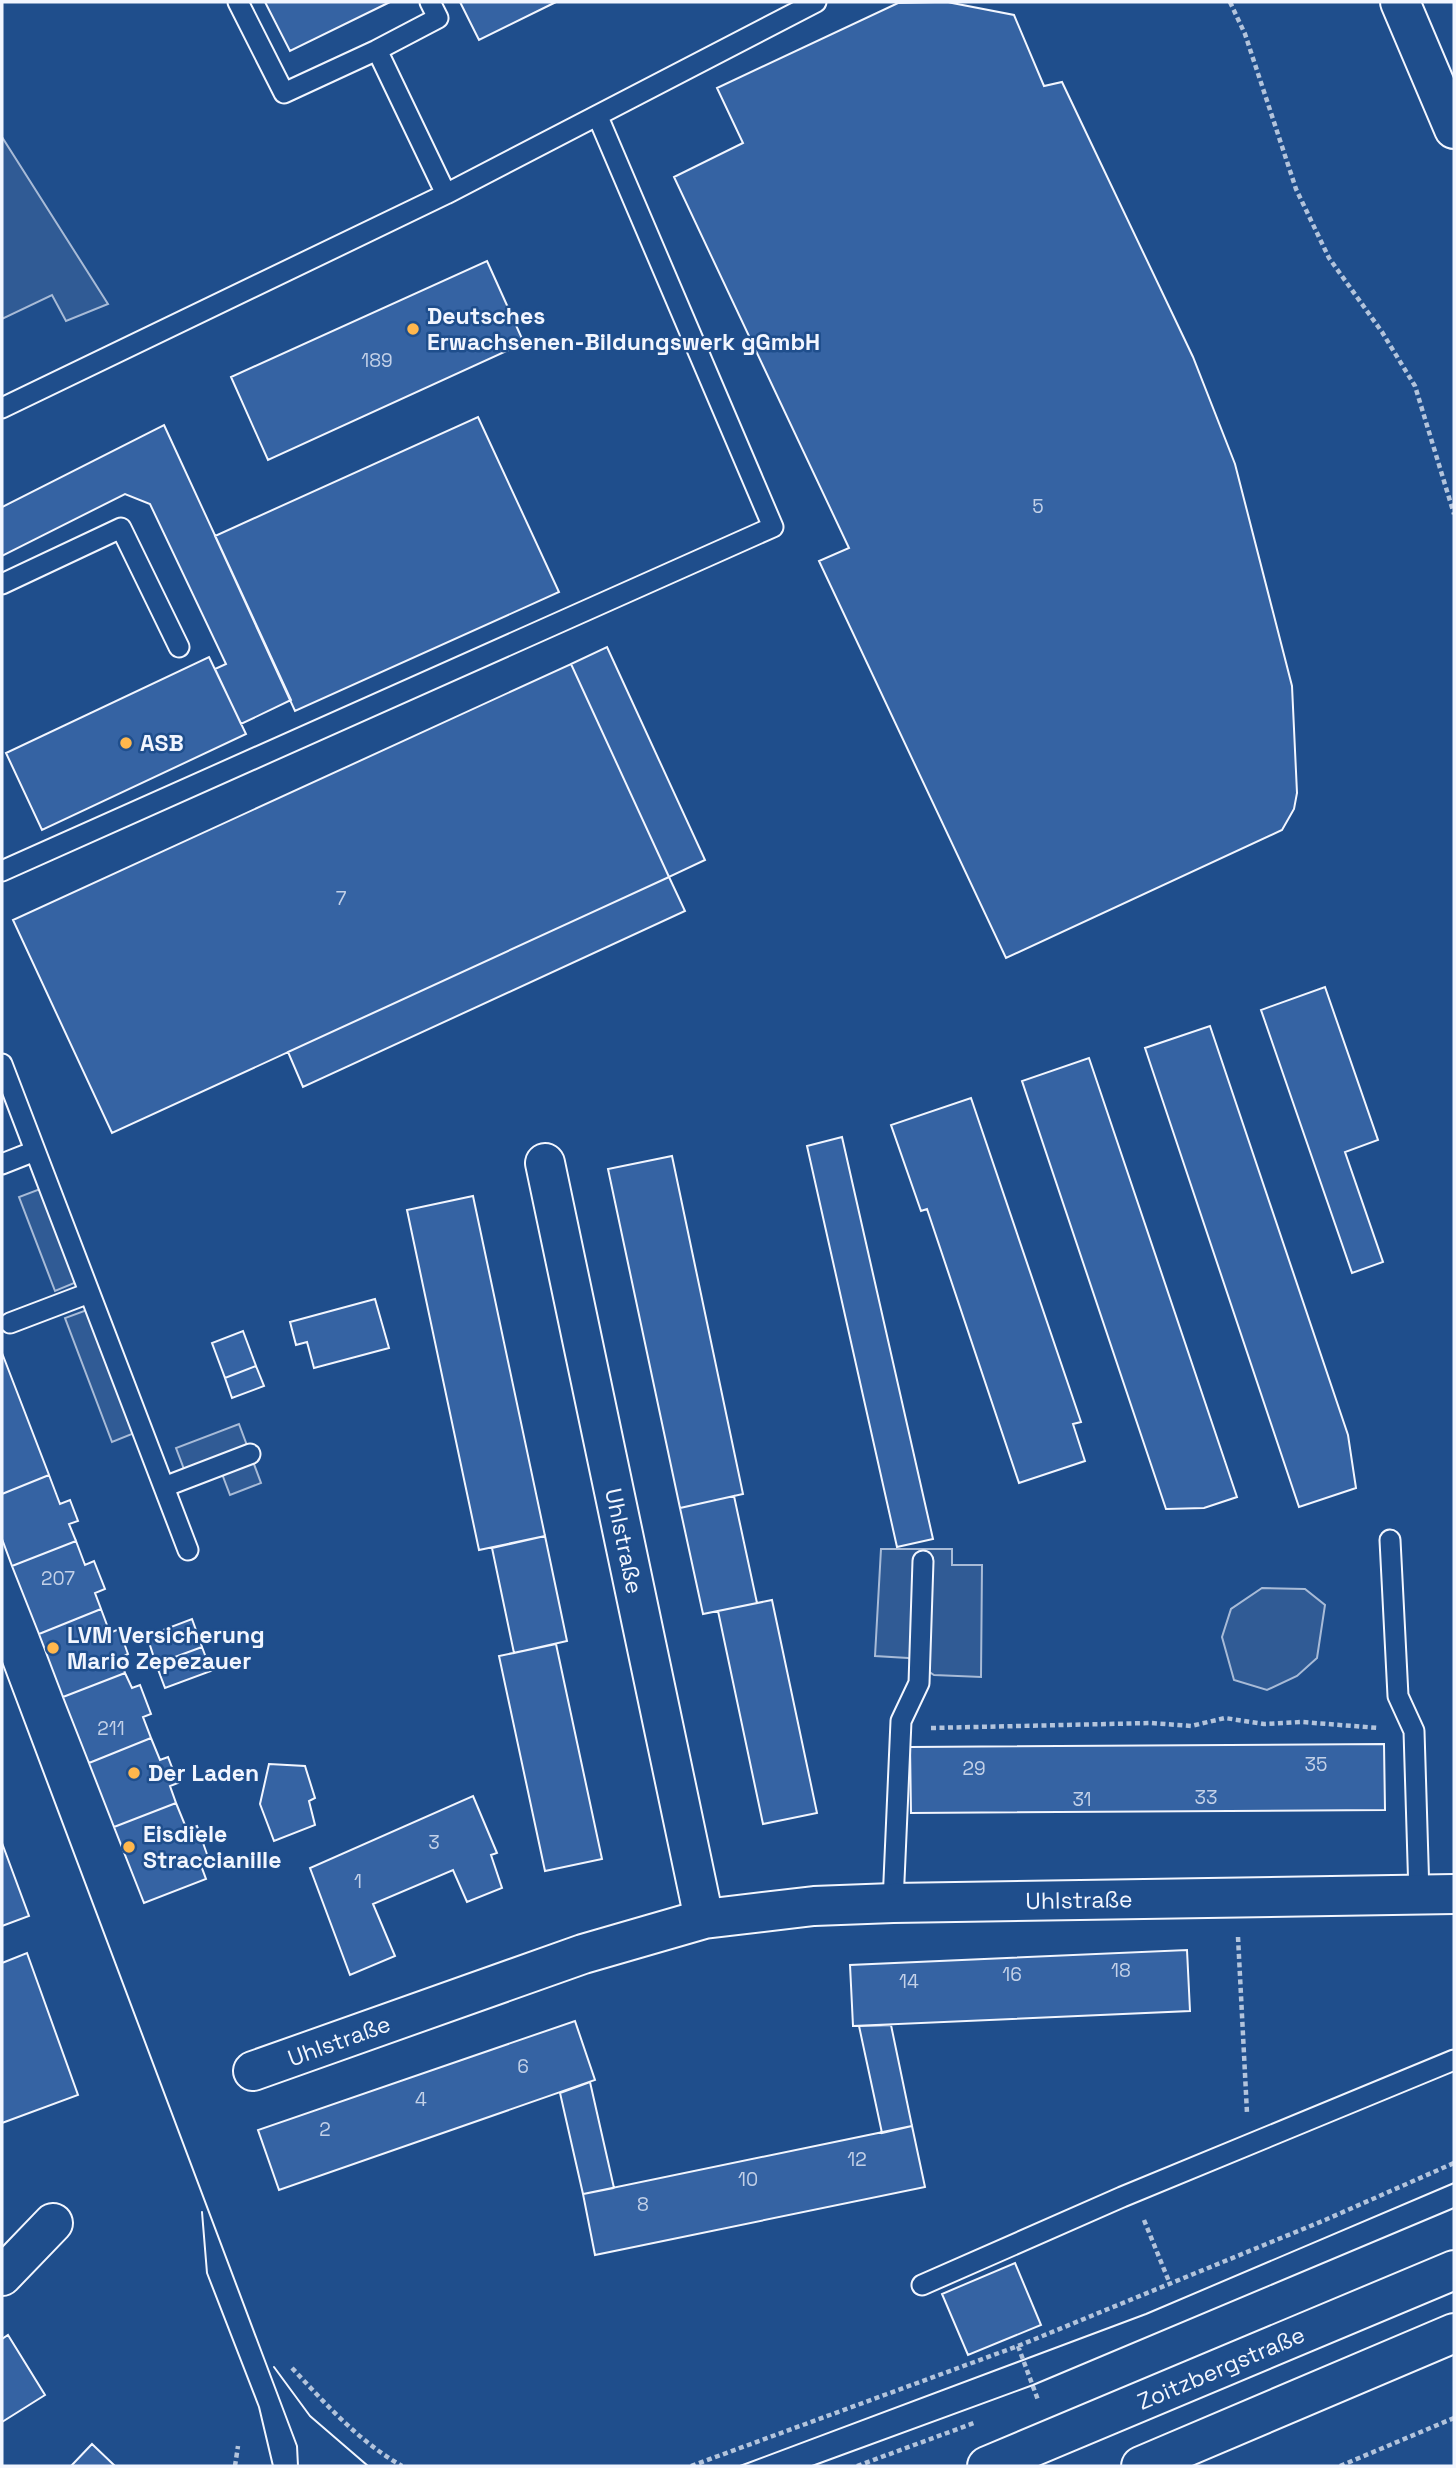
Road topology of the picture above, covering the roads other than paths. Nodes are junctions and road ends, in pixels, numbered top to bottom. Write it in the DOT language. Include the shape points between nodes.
graph roads {
  1 [pos="237,2"];
  2 [pos="430,2"];
  3 [pos="816,2"];
  4 [pos="1400,2"];
  5 [pos="377,50"];
  6 [pos="598,117"];
  7 [pos="1452,129"];
  8 [pos="446,194"];
  9 [pos="2,408"];
  10 [pos="2,584"];
  11 [pos="179,647"];
  12 [pos="2,871"];
  13 [pos="2,1064"];
  14 [pos="35,1151"];
  15 [pos="545,1163"];
  16 [pos="2,1164"];
  17 [pos="89,1293"];
  18 [pos="10,1323"];
  19 [pos="250,1454"];
  20 [pos="164,1486"];
  21 [pos="1390,1540"];
  22 [pos="188,1550"];
  23 [pos="923,1561"];
  24 [pos="1437,1894"];
  25 [pos="893,1903"];
  26 [pos="704,1919"];
  27 [pos="1454,2060"];
  28 [pos="253,2071"];
  29 [pos="53,2223"];
  30 [pos="1454,2270"];
  31 [pos="2,2276"];
  32 [pos="922,2285"];
  33 [pos="1454,2333"];
  34 [pos="987,2466"];
  35 [pos="1141,2466"];
  1 -- 5 [label="lane" via="284,93"];
  2 -- 5 [label="lane" via="438,18"];
  3 -- 6 [label="lane"];
  4 -- 7 [label="street"];
  5 -- 8 [label="lane"];
  6 -- 8 [label="lane"];
  6 -- 12 [label="lane" via="773,527"];
  8 -- 9 [label="lane"];
  10 -- 11 [label="lane" via="121,528"];
  13 -- 14 [label="lane"];
  14 -- 16 [label="lane"];
  14 -- 17 [label="lane"];
  15 -- 26 [label="street, Uhlstraße"];
  17 -- 18 [label="lane"];
  17 -- 20 [label="lane"];
  19 -- 20 [label="lane"];
  20 -- 22 [label="lane"];
  21 -- 24 [label="lane" via="1398,1696 1414,1731"];
  23 -- 25 [label="lane" via="919,1683 900,1729"];
  24 -- 25 [label="street, Uhlstraße"];
  25 -- 26 [label="street, Uhlstraße" via="814,1906"];
  26 -- 28 [label="street, Uhlstraße" via="583,1954"];
  27 -- 32 [label="lane"];
  29 -- 31 [label="street"];
  30 -- 34 [label="street, Zoitzbergstraße"];
  33 -- 35 [label="street"];
}
